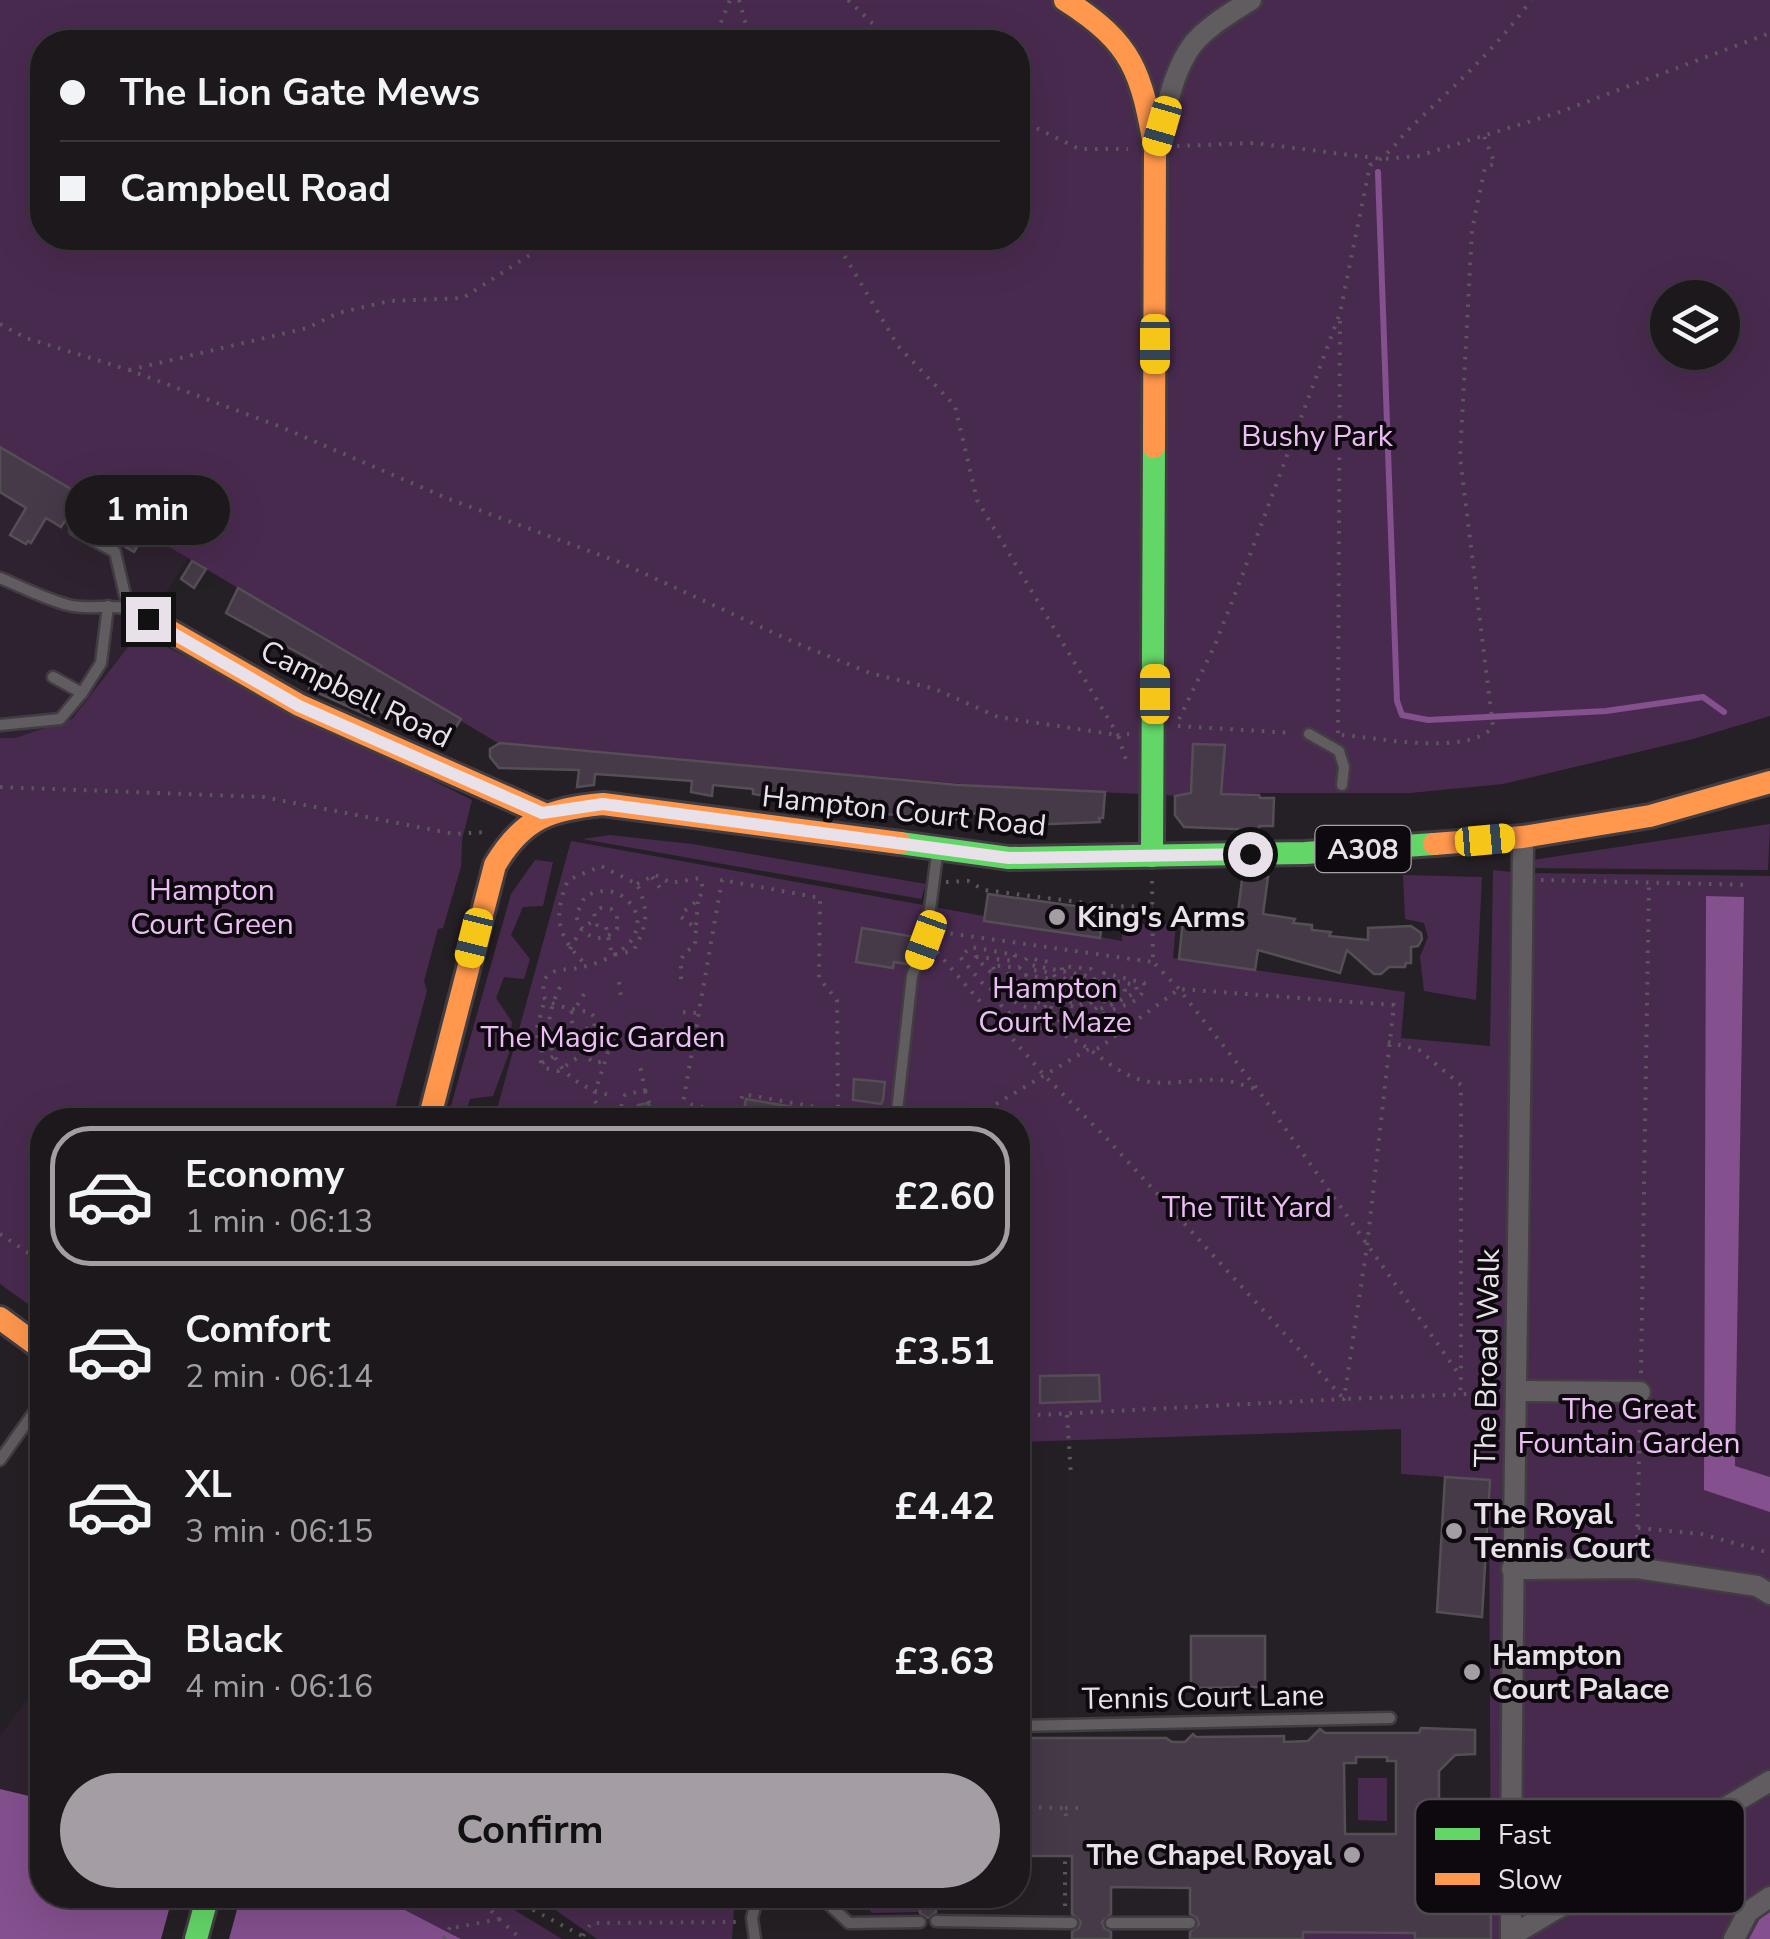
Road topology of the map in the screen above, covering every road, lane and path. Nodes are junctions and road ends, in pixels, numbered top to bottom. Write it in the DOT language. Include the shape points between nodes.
graph roads {
  1 [pos="730,0"];
  2 [pos="739,0"];
  3 [pos="848,0"];
  4 [pos="1065,0"];
  5 [pos="1251,0"];
  6 [pos="1530,0"];
  7 [pos="717,30"];
  8 [pos="748,30"];
  9 [pos="879,30"];
  10 [pos="1770,32"];
  11 [pos="1135,67"];
  12 [pos="1180,72"];
  13 [pos="1030,125"];
  14 [pos="1484,136"];
  15 [pos="1155,150"];
  16 [pos="1382,159"];
  17 [pos="1494,164"];
  18 [pos="1503,166"];
  19 [pos="537,250"];
  20 [pos="841,250"];
  21 [pos="1340,313"];
  22 [pos="0,324"];
  23 [pos="129,370"];
  24 [pos="76,530"];
  25 [pos="0,578"];
  26 [pos="108,606"];
  27 [pos="143,615"];
  28 [pos="53,677"];
  29 [pos="82,693"];
  30 [pos="0,725"];
  31 [pos="1178,726"];
  32 [pos="1493,728"];
  33 [pos="1154,733"];
  34 [pos="1309,734"];
  35 [pos="1338,734"];
  36 [pos="1118,735"];
  37 [pos="1770,782"];
  38 [pos="1342,785"];
  39 [pos="0,787"];
  40 [pos="542,813"];
  41 [pos="518,830"];
  42 [pos="1523,837"];
  43 [pos="938,850"];
  44 [pos="1152,865"];
  45 [pos="652,877"];
  46 [pos="1522,879"];
  47 [pos="935,880"];
  48 [pos="1649,883"];
  49 [pos="638,884"];
  50 [pos="1750,885"];
  51 [pos="1054,887"];
  52 [pos="663,892"];
  53 [pos="1052,898"];
  54 [pos="698,901"];
  55 [pos="1153,907"];
  56 [pos="594,920"];
  57 [pos="696,928"];
  58 [pos="580,930"];
  59 [pos="926,935"];
  60 [pos="608,938"];
  61 [pos="570,949"];
  62 [pos="612,955"];
  63 [pos="1011,960"];
  64 [pos="1153,962"];
  65 [pos="1056,963"];
  66 [pos="586,965"];
  67 [pos="1013,968"];
  68 [pos="1062,970"];
  69 [pos="1055,977"];
  70 [pos="1063,978"];
  71 [pos="998,979"];
  72 [pos="681,980"];
  73 [pos="619,982"];
  74 [pos="1041,986"];
  75 [pos="1104,986"];
  76 [pos="560,988"];
  77 [pos="1179,989"];
  78 [pos="1054,992"];
  79 [pos="584,994"];
  80 [pos="1068,994"];
  81 [pos="1012,995"];
  82 [pos="621,997"];
  83 [pos="545,999"];
  84 [pos="1117,1000"];
  85 [pos="1040,1002"];
  86 [pos="575,1008"];
  87 [pos="1076,1008"];
  88 [pos="1109,1011"];
  89 [pos="683,1012"];
  90 [pos="699,1013"];
  91 [pos="1088,1015"];
  92 [pos="1046,1020"];
  93 [pos="1061,1020"];
  94 [pos="1006,1028"];
  95 [pos="577,1031"];
  96 [pos="1086,1032"];
  97 [pos="632,1039"];
  98 [pos="1388,1042"];
  99 [pos="540,1049"];
  100 [pos="587,1049"];
  101 [pos="1087,1050"];
  102 [pos="637,1051"];
  103 [pos="554,1056"];
  104 [pos="640,1061"];
  105 [pos="606,1062"];
  106 [pos="542,1063"];
  107 [pos="1044,1075"];
  108 [pos="645,1090"];
  109 [pos="1258,1090"];
  110 [pos="609,1094"];
  111 [pos="683,1102"];
  112 [pos="432,1108"];
  113 [pos="600,1108"];
  114 [pos="619,1108"];
  115 [pos="652,1108"];
  116 [pos="682,1108"];
  117 [pos="710,1108"];
  118 [pos="738,1108"];
  119 [pos="826,1108"];
  120 [pos="838,1108"];
  121 [pos="897,1108"];
  122 [pos="989,1108"];
  123 [pos="0,1234"];
  124 [pos="1366,1246"];
  125 [pos="30,1254"];
  126 [pos="0,1318"];
  127 [pos="30,1340"];
  128 [pos="1460,1378"];
  129 [pos="1518,1391"];
  130 [pos="1488,1392"];
  131 [pos="1640,1392"];
  132 [pos="1460,1394"];
  133 [pos="1344,1399"];
  134 [pos="1067,1415"];
  135 [pos="1030,1416"];
  136 [pos="30,1418"];
  137 [pos="0,1460"];
  138 [pos="1071,1475"];
  139 [pos="1638,1528"];
  140 [pos="1770,1553"];
  141 [pos="1637,1568"];
  142 [pos="1512,1570"];
  143 [pos="1770,1594"];
  144 [pos="1390,1718"];
  145 [pos="1030,1726"];
  146 [pos="1770,1781"];
  147 [pos="1511,1799"];
  148 [pos="1740,1799"];
  149 [pos="1030,1807"];
  150 [pos="1066,1808"];
  151 [pos="1078,1808"];
  152 [pos="1066,1817"];
  153 [pos="1066,1856"];
  154 [pos="1770,1897"];
  155 [pos="204,1908"];
  156 [pos="488,1908"];
  157 [pos="530,1908"];
  158 [pos="755,1908"];
  159 [pos="833,1908"];
  160 [pos="1551,1914"];
  161 [pos="752,1918"];
  162 [pos="499,1919"];
  163 [pos="920,1922"];
  164 [pos="936,1922"];
  165 [pos="1069,1923"];
  166 [pos="1111,1923"];
  167 [pos="1190,1923"];
  168 [pos="586,1937"];
  169 [pos="1511,1938"];
  170 [pos="196,1939"];
  171 [pos="444,1939"];
  172 [pos="520,1939"];
  173 [pos="754,1939"];
  174 [pos="1734,1939"];
  1 -- 7 [label="path"];
  2 -- 8 [label="path"];
  3 -- 9 [label="path"];
  4 -- 11 [label="main road" via="1110,31"];
  5 -- 12 [label="street" via="1193,44"];
  6 -- 16 [label="path" via="1505,37"];
  10 -- 14 [label="path"];
  11 -- 12 [label="street"];
  11 -- 15 [label="main road"];
  12 -- 15 [label="street"];
  13 -- 15 [label="path" via="1078,149"];
  14 -- 16 [label="path"];
  14 -- 17 [label="path"];
  15 -- 16 [label="path" via="1254,143"];
  15 -- 33 [label="main road"];
  16 -- 21 [label="path" via="1370,165"];
  17 -- 18 [label="path"];
  17 -- 32 [label="path" via="1485,167 1472,230 1460,457"];
  19 -- 23 [label="path" via="463,298 390,300 338,312 307,328"];
  20 -- 36 [label="path" via="898,346 956,406 977,500"];
  21 -- 31 [label="path"];
  21 -- 35 [label="path"];
  22 -- 23 [label="path"];
  23 -- 36 [label="path" via="619,562 870,673 935,689 998,718"];
  24 -- 27 [label="lane" via="115,552 125,595"];
  25 -- 26 [label="lane" via="72,606"];
  26 -- 27 [label="lane"];
  26 -- 29 [label="lane" via="101,663"];
  27 -- 40 [label="main road, Campbell Road" via="299,706"];
  28 -- 29 [label="lane"];
  29 -- 30 [label="lane" via="60,719"];
  33 -- 36 [label="path"];
  33 -- 44 [label="main road"];
  34 -- 38 [label="lane" via="1340,752"];
  37 -- 42 [label="main road, Hampton Court Road / A308" via="1650,816"];
  39 -- 41 [label="path" via="264,798 454,834"];
  40 -- 41 [label="main road, Hampton Court Road / A308"];
  40 -- 43 [label="main road, Hampton Court Road / A308" via="603,804"];
  41 -- 112 [label="main road, Hampton Court Road / A308" via="488,882"];
  42 -- 44 [label="main road, Hampton Court Road / A308"];
  42 -- 46 [label="street, The Broad Walk"];
  43 -- 44 [label="main road, Hampton Court Road / A308"];
  43 -- 47 [label="lane"];
  44 -- 55 [label="path"];
  45 -- 49 [label="path"];
  45 -- 52 [label="path"];
  45 -- 54 [label="path" via="671,883 700,878"];
  46 -- 48 [label="path"];
  46 -- 129 [label="street, The Broad Walk"];
  47 -- 53 [label="path"];
  47 -- 59 [label="lane"];
  48 -- 50 [label="path"];
  48 -- 131 [label="path"];
  49 -- 61 [label="path" via="601,866 568,880 559,928"];
  49 -- 62 [label="path" via="647,920 632,951"];
  51 -- 53 [label="path"];
  53 -- 55 [label="path"];
  54 -- 57 [label="path"];
  54 -- 57 [label="path" via="682,913"];
  55 -- 64 [label="path"];
  56 -- 58 [label="path"];
  56 -- 60 [label="path" via="606,927"];
  56 -- 60 [label="path" via="601,908 617,916 617,930"];
  57 -- 72 [label="path" via="695,946 681,960"];
  58 -- 60 [label="path"];
  58 -- 61 [label="path"];
  58 -- 62 [label="path" via="576,916 586,896 605,890 625,898 638,924 634,939"];
  59 -- 64 [label="path"];
  59 -- 94 [label="path"];
  59 -- 121 [label="lane" via="912,976"];
  60 -- 62 [label="path"];
  61 -- 66 [label="path"];
  62 -- 66 [label="path"];
  63 -- 67 [label="path"];
  63 -- 71 [label="path" via="976,956"];
  63 -- 92 [label="path" via="1016,956 971,947 960,957 1010,1014"];
  64 -- 77 [label="path"];
  65 -- 67 [label="path" via="1027,958 1022,968"];
  66 -- 83 [label="path" via="547,976"];
  67 -- 71 [label="path" via="992,964"];
  68 -- 69 [label="path" via="1029,966"];
  68 -- 70 [label="path" via="1088,976"];
  68 -- 75 [label="path" via="1091,969"];
  69 -- 70 [label="path"];
  69 -- 81 [label="path" via="1024,977 1030,990 1047,999 1045,1007 1021,1006"];
  70 -- 87 [label="path" via="1090,988 1076,1002 1062,1003"];
  71 -- 81 [label="path"];
  73 -- 82 [label="path"];
  74 -- 78 [label="path"];
  75 -- 84 [label="path" via="1124,988"];
  75 -- 87 [label="path"];
  76 -- 103 [label="path, bridge" via="548,1018"];
  77 -- 98 [label="path" via="1394,1005"];
  77 -- 101 [label="path"];
  77 -- 109 [label="path"];
  78 -- 80 [label="path"];
  78 -- 93 [label="path" via="1050,1014"];
  79 -- 86 [label="path"];
  81 -- 85 [label="path" via="1024,998 1008,974"];
  83 -- 86 [label="path"];
  83 -- 99 [label="path" via="536,1030"];
  84 -- 87 [label="path" via="1094,1010 1107,993"];
  84 -- 88 [label="path" via="1138,987 1104,979 1104,973 1144,983 1135,1001"];
  86 -- 95 [label="path" via="570,1022"];
  86 -- 95 [label="path" via="595,1018 594,1028"];
  88 -- 91 [label="path"];
  88 -- 93 [label="path" via="1099,1024 1075,1016"];
  89 -- 90 [label="path"];
  90 -- 111 [label="path"];
  90 -- 120 [label="path" via="722,880 820,898 819,978 837,1000"];
  92 -- 93 [label="path"];
  92 -- 94 [label="path" via="1046,1028"];
  93 -- 96 [label="path"];
  93 -- 101 [label="path" via="1060,1034"];
  94 -- 107 [label="path"];
  95 -- 99 [label="path"];
  97 -- 102 [label="path"];
  98 -- 124 [label="path"];
  98 -- 128 [label="path" via="1419,1050 1461,1085"];
  99 -- 106 [label="path"];
  100 -- 105 [label="path" via="595,1064"];
  100 -- 105 [label="path" via="606,1038"];
  100 -- 106 [label="path" via="558,1071"];
  101 -- 107 [label="path"];
  101 -- 109 [label="path" via="1147,1082 1226,1080"];
  103 -- 106 [label="path"];
  103 -- 110 [label="path, bridge" via="588,1090"];
  104 -- 108 [label="path"];
  105 -- 113 [label="path" via="592,1098"];
  107 -- 122 [label="path"];
  107 -- 133 [label="path"];
  108 -- 114 [label="path" via="625,1095"];
  108 -- 115 [label="path"];
  109 -- 124 [label="path"];
  111 -- 116 [label="path"];
  111 -- 117 [label="path"];
  118 -- 119 [label="path" via="743,1094"];
  123 -- 125 [label="path"];
  124 -- 128 [label="path"];
  124 -- 133 [label="path"];
  126 -- 127 [label="main road"];
  128 -- 132 [label="path"];
  129 -- 131 [label="street"];
  129 -- 142 [label="street, The Broad Walk"];
  130 -- 132 [label="path"];
  131 -- 139 [label="path"];
  132 -- 133 [label="path"];
  133 -- 134 [label="path"];
  134 -- 135 [label="path"];
  134 -- 138 [label="path"];
  136 -- 137 [label="lane"];
  139 -- 140 [label="path" via="1702,1534"];
  139 -- 141 [label="path"];
  141 -- 142 [label="street"];
  141 -- 143 [label="street" via="1756,1586"];
  142 -- 147 [label="street, The Broad Walk"];
  144 -- 145 [label="lane, Tennis Court Lane"];
  146 -- 148 [label="street"];
  149 -- 150 [label="path"];
  150 -- 151 [label="path"];
  150 -- 152 [label="path"];
  153 -- 165 [label="path"];
  154 -- 174 [label="street" via="1748,1912"];
  155 -- 170 [label="main road"];
  156 -- 162 [label="path"];
  157 -- 168 [label="path"];
  158 -- 161 [label="lane"];
  159 -- 163 [label="lane" via="849,1923"];
  160 -- 169 [label="street"];
  161 -- 168 [label="path" via="590,1924"];
  161 -- 173 [label="lane"];
  162 -- 171 [label="path" via="451,1925"];
  162 -- 172 [label="path"];
  164 -- 165 [label="lane"];
  166 -- 167 [label="lane"];
}
